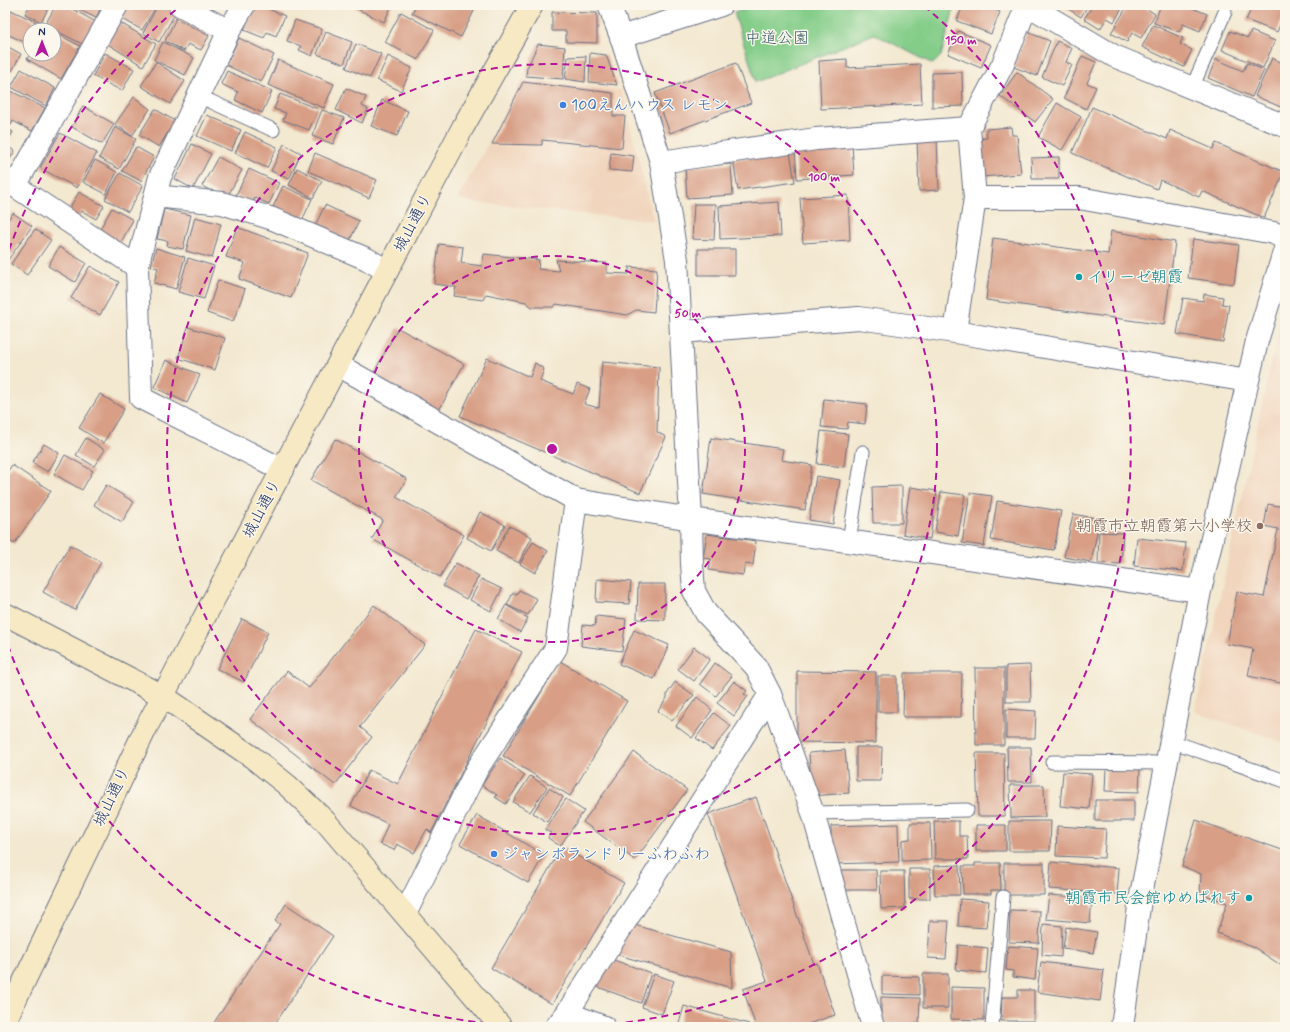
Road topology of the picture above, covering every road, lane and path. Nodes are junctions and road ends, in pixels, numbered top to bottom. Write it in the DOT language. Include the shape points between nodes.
graph roads {
  1 [pos="116,5"];
  2 [pos="180,5"];
  3 [pos="244,5"];
  4 [pos="532,5"];
  5 [pos="609,5"];
  6 [pos="720,5"];
  7 [pos="1027,5"];
  8 [pos="1225,12"];
  9 [pos="229,31"];
  10 [pos="621,37"];
  11 [pos="1192,88"];
  12 [pos="199,96"];
  13 [pos="1285,126"];
  14 [pos="969,128"];
  15 [pos="273,130"];
  16 [pos="661,162"];
  17 [pos="10,182"];
  18 [pos="155,196"];
  19 [pos="975,198"];
  20 [pos="1285,239"];
  21 [pos="1285,249"];
  22 [pos="137,267"];
  23 [pos="387,272"];
  24 [pos="681,332"];
  25 [pos="955,332"];
  26 [pos="338,365"];
  27 [pos="1248,380"];
  28 [pos="863,452"];
  29 [pos="283,470"];
  30 [pos="576,500"];
  31 [pos="691,519"];
  32 [pos="849,541"];
  33 [pos="1200,591"];
  34 [pos="5,614"];
  35 [pos="770,694"];
  36 [pos="163,696"];
  37 [pos="1171,741"];
  38 [pos="1052,762"];
  39 [pos="1167,763"];
  40 [pos="1285,781"];
  41 [pos="967,810"];
  42 [pos="813,813"];
  43 [pos="1003,897"];
  44 [pos="405,914"];
  45 [pos="561,1020"];
  46 [pos="5,1021"];
  47 [pos="501,1027"];
  48 [pos="604,1027"];
  49 [pos="873,1027"];
  50 [pos="992,1027"];
  51 [pos="1122,1027"];
  1 -- 17 [label="street"];
  2 -- 9 [label="street"];
  3 -- 9 [label="street"];
  4 -- 23 [label="street, 城山通り" via="463,127"];
  5 -- 10 [label="street"];
  6 -- 10 [label="street"];
  7 -- 11 [label="street" via="1114,56"];
  7 -- 14 [label="street" via="1003,64"];
  8 -- 11 [label="lane"];
  9 -- 12 [label="street"];
  10 -- 16 [label="street"];
  11 -- 13 [label="street"];
  12 -- 15 [label="lane"];
  12 -- 18 [label="street" via="160,177"];
  14 -- 16 [label="street" via="816,139"];
  14 -- 19 [label="street"];
  16 -- 24 [label="street" via="676,260"];
  17 -- 22 [label="street"];
  18 -- 22 [label="street"];
  18 -- 23 [label="street" via="222,203 273,219 366,259"];
  19 -- 20 [label="street" via="1079,198 1274,233"];
  19 -- 25 [label="street"];
  21 -- 27 [label="street" via="1256,341"];
  22 -- 29 [label="street" via="141,398"];
  23 -- 26 [label="street, 城山通り"];
  24 -- 25 [label="street" via="859,318"];
  24 -- 31 [label="street"];
  25 -- 27 [label="street"];
  26 -- 29 [label="street, 城山通り"];
  26 -- 30 [label="street"];
  27 -- 33 [label="street"];
  28 -- 32 [label="lane"];
  29 -- 36 [label="street, 城山通り"];
  30 -- 31 [label="street"];
  30 -- 44 [label="street" via="556,648 477,769"];
  31 -- 32 [label="street"];
  31 -- 35 [label="street" via="694,591 706,613 756,667"];
  32 -- 33 [label="street"];
  33 -- 37 [label="street"];
  34 -- 36 [label="street"];
  35 -- 42 [label="street"];
  35 -- 45 [label="street"];
  36 -- 44 [label="street" via="252,757 287,785 325,821"];
  36 -- 46 [label="street, 城山通り"];
  37 -- 39 [label="street"];
  37 -- 40 [label="lane"];
  38 -- 39 [label="lane"];
  39 -- 51 [label="street" via="1140,900"];
  41 -- 42 [label="lane"];
  42 -- 49 [label="street"];
  43 -- 50 [label="lane"];
  44 -- 47 [label="street"];
  45 -- 48 [label="street"];
}
